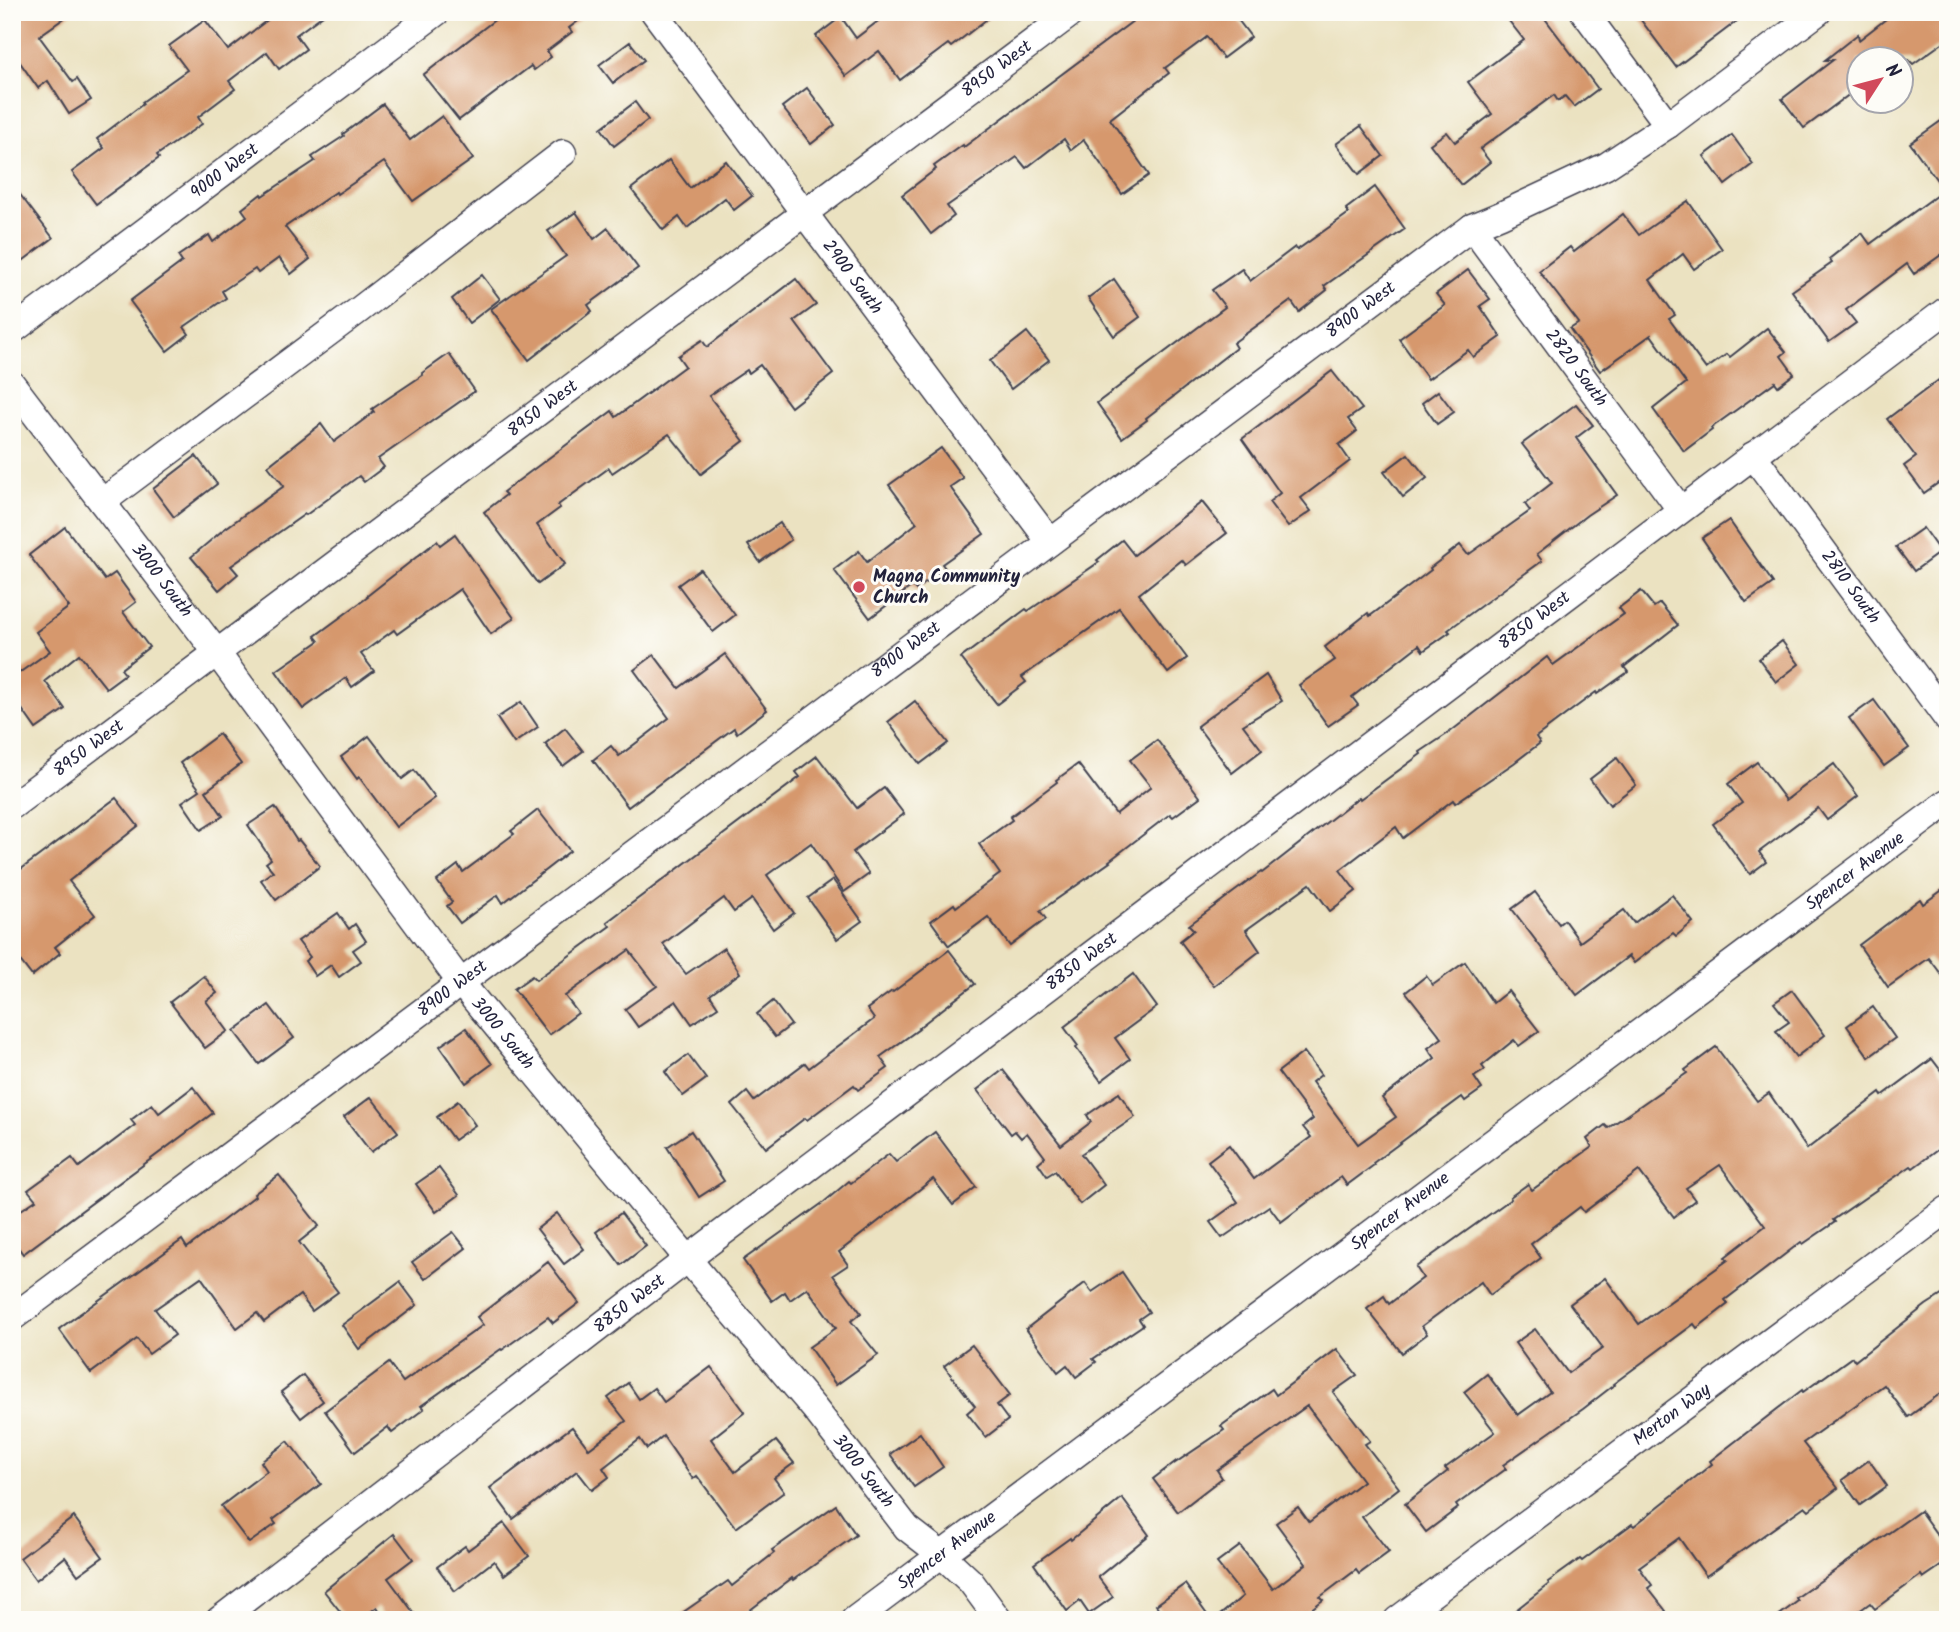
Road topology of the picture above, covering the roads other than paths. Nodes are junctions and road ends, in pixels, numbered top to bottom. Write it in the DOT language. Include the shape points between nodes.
graph roads {
  1 [pos="438,12"];
  2 [pos="654,12"];
  3 [pos="1073,12"];
  4 [pos="1584,12"];
  5 [pos="1818,12"];
  6 [pos="1668,125"];
  7 [pos="563,153"];
  8 [pos="804,213"];
  9 [pos="1472,227"];
  10 [pos="1948,309"];
  11 [pos="12,331"];
  12 [pos="12,384"];
  13 [pos="1753,455"];
  14 [pos="102,502"];
  15 [pos="1680,509"];
  16 [pos="1050,542"];
  17 [pos="217,653"];
  18 [pos="1948,720"];
  19 [pos="1948,802"];
  20 [pos="12,806"];
  21 [pos="461,983"];
  22 [pos="1948,1209"];
  23 [pos="687,1259"];
  24 [pos="12,1318"];
  25 [pos="942,1555"];
  26 [pos="219,1620"];
  27 [pos="854,1620"];
  28 [pos="999,1620"];
  29 [pos="1397,1620"];
  1 -- 11 [label="street, 9000 West"];
  2 -- 8 [label="street, 2900 South"];
  3 -- 8 [label="street, 8950 West"];
  4 -- 6 [label="street"];
  5 -- 6 [label="street, 8900 West"];
  6 -- 9 [label="street, 8900 West" via="1606,166"];
  7 -- 14 [label="street"];
  8 -- 16 [label="street, 2900 South"];
  8 -- 17 [label="street, 8950 West"];
  9 -- 15 [label="street, 2820 South"];
  9 -- 16 [label="street, 8900 West"];
  10 -- 13 [label="street, 8850 West"];
  12 -- 14 [label="street, 3000 South"];
  13 -- 15 [label="street, 8850 West"];
  13 -- 18 [label="street, 2810 South"];
  14 -- 17 [label="street, 3000 South"];
  15 -- 23 [label="street, 8850 West"];
  16 -- 21 [label="street, 8900 West"];
  17 -- 20 [label="street, 8950 West"];
  17 -- 21 [label="street, 3000 South"];
  19 -- 25 [label="street, Spencer Avenue"];
  21 -- 23 [label="street, 3000 South"];
  21 -- 24 [label="street, 8900 West"];
  22 -- 29 [label="street, Merton Way"];
  23 -- 25 [label="street, 3000 South" via="814,1408 906,1528"];
  23 -- 26 [label="street, 8850 West"];
  25 -- 27 [label="street, Spencer Avenue"];
  25 -- 28 [label="street, 3000 South" via="971,1581"];
}
